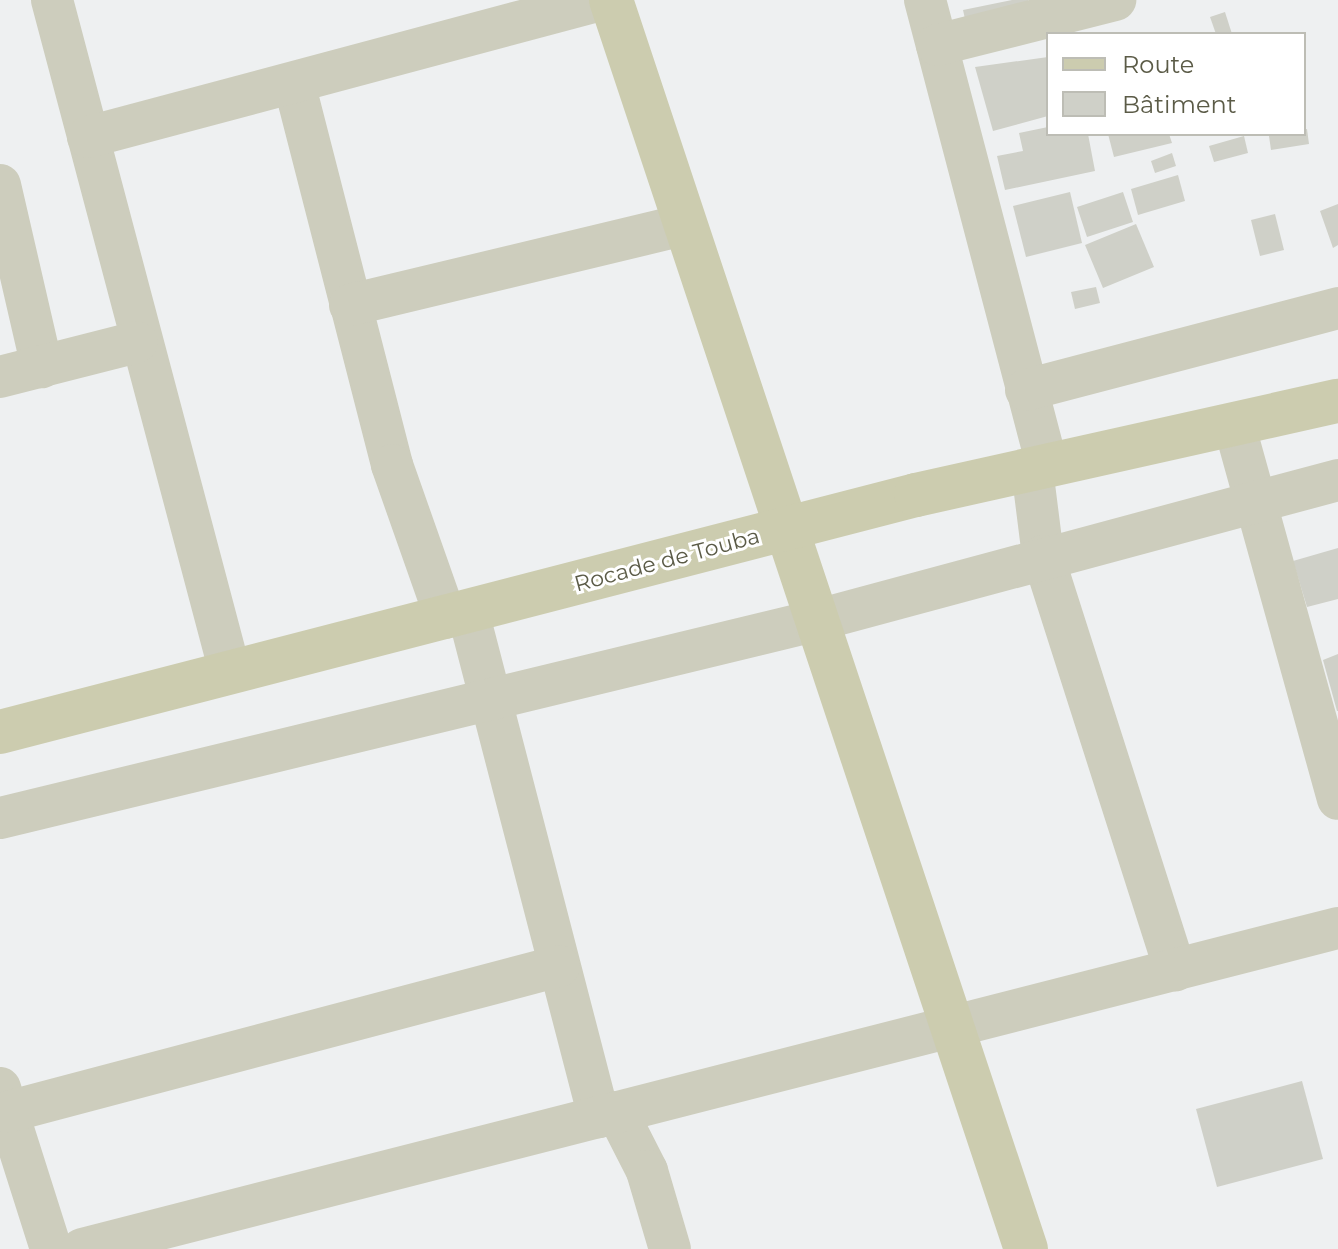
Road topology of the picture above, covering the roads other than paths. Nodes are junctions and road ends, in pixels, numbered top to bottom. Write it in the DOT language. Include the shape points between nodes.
graph roads {
  1 [pos="52,0"];
  2 [pos="601,0"];
  3 [pos="611,0"];
  4 [pos="925,0"];
  5 [pos="1115,0"];
  6 [pos="937,45"];
  7 [pos="294,83"];
  8 [pos="88,137"];
  9 [pos="0,185"];
  10 [pos="684,225"];
  11 [pos="350,305"];
  12 [pos="1338,308"];
  13 [pos="137,342"];
  14 [pos="42,367"];
  15 [pos="0,377"];
  16 [pos="1026,390"];
  17 [pos="1338,401"];
  18 [pos="1234,424"];
  19 [pos="1039,466"];
  20 [pos="1338,480"];
  21 [pos="1249,498"];
  22 [pos="784,529"];
  23 [pos="1043,556"];
  24 [pos="457,615"];
  25 [pos="814,621"];
  26 [pos="230,672"];
  27 [pos="490,694"];
  28 [pos="0,732"];
  29 [pos="1336,782"];
  30 [pos="0,818"];
  31 [pos="1338,928"];
  32 [pos="559,966"];
  33 [pos="1175,970"];
  34 [pos="949,1028"];
  35 [pos="3,1100"];
  36 [pos="608,1114"];
  37 [pos="51,1249"];
  38 [pos="82,1249"];
  39 [pos="670,1249"];
  40 [pos="1026,1249"];
  1 -- 8 [label="street"];
  2 -- 7 [label="street"];
  3 -- 10 [label="main road"];
  4 -- 6 [label="street"];
  5 -- 6 [label="street"];
  6 -- 16 [label="street"];
  7 -- 8 [label="street"];
  7 -- 11 [label="street"];
  8 -- 13 [label="street"];
  9 -- 14 [label="street"];
  10 -- 11 [label="street"];
  10 -- 22 [label="main road"];
  11 -- 24 [label="street" via="392,465"];
  12 -- 16 [label="street"];
  13 -- 14 [label="street"];
  13 -- 26 [label="street"];
  14 -- 15 [label="street"];
  16 -- 19 [label="street"];
  17 -- 18 [label="main road, Rocade de Touba"];
  18 -- 19 [label="main road, Rocade de Touba"];
  18 -- 21 [label="street"];
  19 -- 22 [label="main road, Rocade de Touba"];
  19 -- 23 [label="street"];
  20 -- 21 [label="street"];
  21 -- 23 [label="street"];
  21 -- 29 [label="street"];
  22 -- 24 [label="main road, Rocade de Touba"];
  22 -- 25 [label="main road"];
  23 -- 25 [label="street"];
  23 -- 33 [label="street"];
  24 -- 26 [label="main road, Rocade de Touba"];
  24 -- 27 [label="street"];
  25 -- 27 [label="street"];
  25 -- 34 [label="main road"];
  26 -- 28 [label="main road, Rocade de Touba"];
  27 -- 30 [label="street"];
  27 -- 32 [label="street"];
  31 -- 33 [label="street"];
  32 -- 35 [label="street"];
  32 -- 36 [label="street"];
  33 -- 34 [label="street"];
  34 -- 36 [label="street"];
  34 -- 40 [label="main road"];
  35 -- 37 [label="street"];
  36 -- 38 [label="street"];
  36 -- 39 [label="street" via="647,1171"];
}
